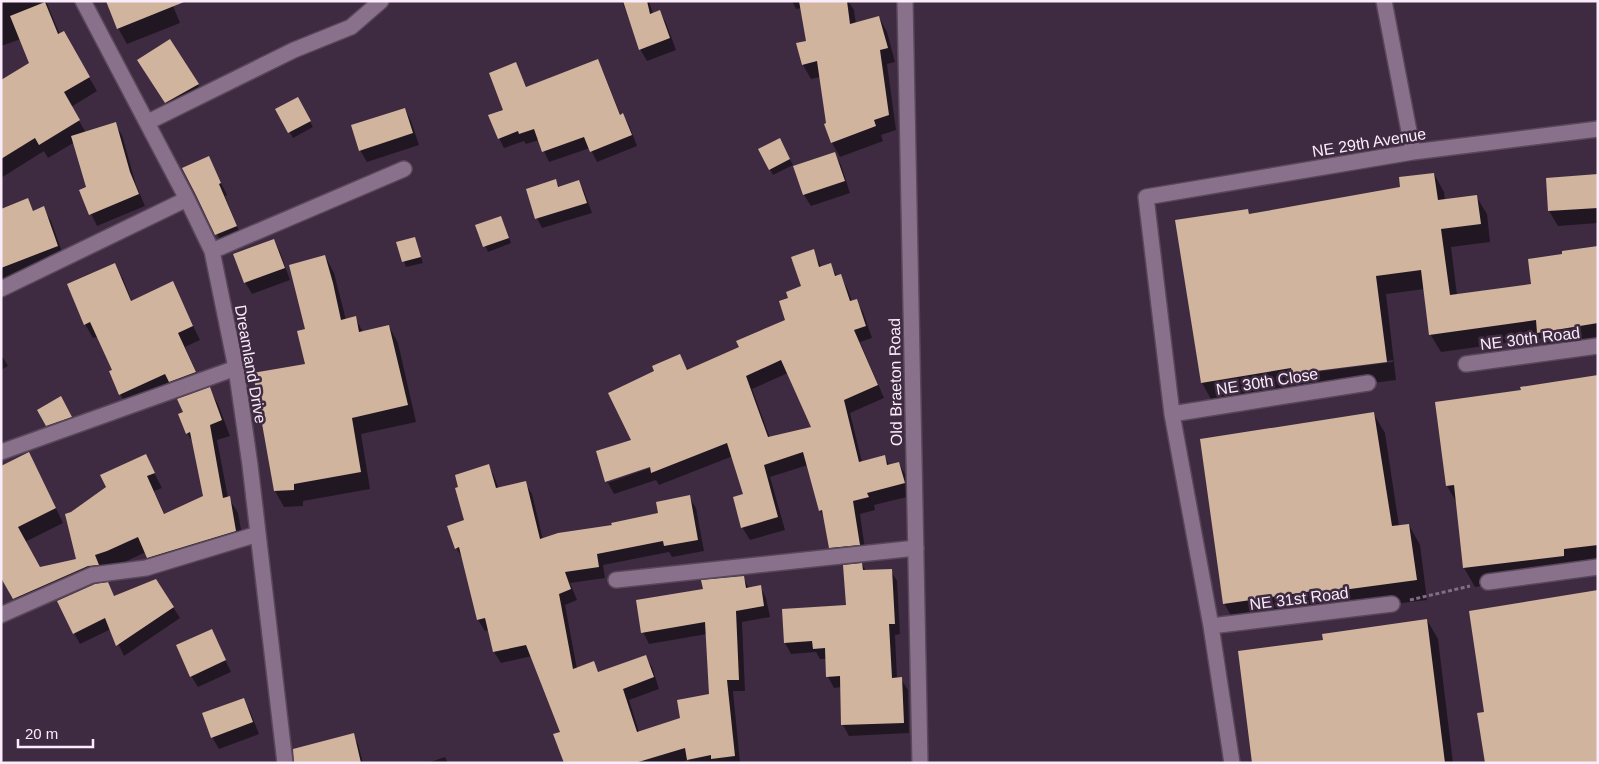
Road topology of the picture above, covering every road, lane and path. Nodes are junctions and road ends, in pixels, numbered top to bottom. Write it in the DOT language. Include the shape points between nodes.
graph roads {
  1 [pos="83,1"];
  2 [pos="381,1"];
  3 [pos="905,1"];
  4 [pos="1384,1"];
  5 [pos="148,122"];
  6 [pos="1598,129"];
  7 [pos="1413,152"];
  8 [pos="404,169"];
  9 [pos="187,199"];
  10 [pos="212,251"];
  11 [pos="1,288"];
  12 [pos="1598,346"];
  13 [pos="1466,364"];
  14 [pos="236,368"];
  15 [pos="1368,383"];
  16 [pos="1172,414"];
  17 [pos="1,452"];
  18 [pos="258,534"];
  19 [pos="916,548"];
  20 [pos="1598,567"];
  21 [pos="616,580"];
  22 [pos="1488,582"];
  23 [pos="1392,604"];
  24 [pos="1,615"];
  25 [pos="1210,626"];
  26 [pos="285,763"];
  27 [pos="920,763"];
  28 [pos="1232,763"];
  1 -- 5 [label="street, Dreamland Drive"];
  2 -- 5 [label="street" via="351,27 294,50"];
  3 -- 19 [label="street, Old Braeton Road"];
  4 -- 7 [label="street"];
  5 -- 9 [label="street, Dreamland Drive"];
  6 -- 7 [label="street, NE 29th Avenue"];
  7 -- 16 [label="street, NE 29th Avenue" via="1146,197"];
  8 -- 10 [label="street"];
  9 -- 10 [label="street, Dreamland Drive"];
  9 -- 11 [label="street"];
  10 -- 14 [label="street, Dreamland Drive"];
  12 -- 13 [label="street, NE 30th Road"];
  14 -- 17 [label="street"];
  14 -- 18 [label="street, Dreamland Drive"];
  15 -- 16 [label="street, NE 30th Close"];
  16 -- 25 [label="street"];
  18 -- 24 [label="street" via="146,568 92,575"];
  18 -- 26 [label="street, Dreamland Drive"];
  19 -- 21 [label="street"];
  19 -- 27 [label="street, Old Braeton Road"];
  20 -- 22 [label="street"];
  22 -- 23 [label="path"];
  23 -- 25 [label="street, NE 31st Road"];
  25 -- 28 [label="street"];
}
